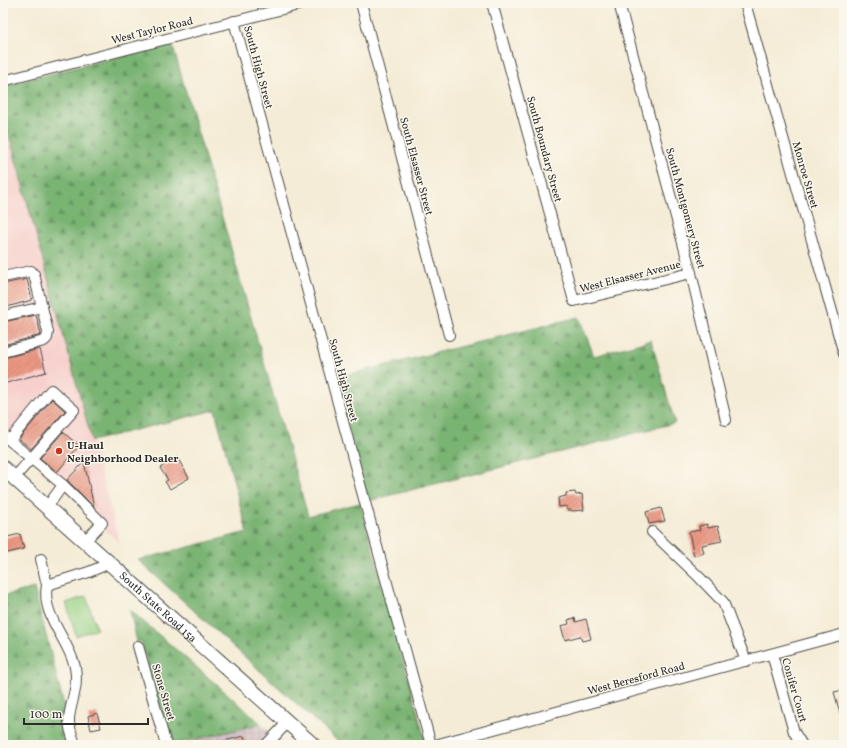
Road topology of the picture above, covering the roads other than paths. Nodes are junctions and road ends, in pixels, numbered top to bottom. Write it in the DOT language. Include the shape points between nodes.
graph roads {
  1 [pos="306,3"];
  2 [pos="361,3"];
  3 [pos="492,3"];
  4 [pos="619,3"];
  5 [pos="745,3"];
  6 [pos="234,22"];
  7 [pos="3,81"];
  8 [pos="692,273"];
  9 [pos="3,277"];
  10 [pos="574,302"];
  11 [pos="42,307"];
  12 [pos="3,316"];
  13 [pos="449,335"];
  14 [pos="3,352"];
  15 [pos="844,354"];
  16 [pos="726,420"];
  17 [pos="6,437"];
  18 [pos="31,458"];
  19 [pos="3,468"];
  20 [pos="14,478"];
  21 [pos="63,485"];
  22 [pos="47,507"];
  23 [pos="652,532"];
  24 [pos="85,541"];
  25 [pos="41,559"];
  26 [pos="110,563"];
  27 [pos="47,585"];
  28 [pos="844,634"];
  29 [pos="138,646"];
  30 [pos="772,654"];
  31 [pos="746,661"];
  32 [pos="288,722"];
  33 [pos="794,732"];
  34 [pos="75,745"];
  35 [pos="166,745"];
  36 [pos="266,745"];
  37 [pos="313,745"];
  38 [pos="430,745"];
  39 [pos="435,745"];
  40 [pos="793,745"];
  41 [pos="802,745"];
  1 -- 6 [label="street, West Taylor Road"];
  2 -- 13 [label="street, South Elsasser Street"];
  3 -- 10 [label="street, South Boundary Street"];
  4 -- 8 [label="street, South Montgomery Street"];
  5 -- 15 [label="street, Monroe Street"];
  6 -- 7 [label="street, West Taylor Road"];
  6 -- 38 [label="street, South High Street"];
  8 -- 10 [label="street, West Elsasser Avenue"];
  8 -- 16 [label="street, South Montgomery Street"];
  9 -- 11 [label="street" via="31,271"];
  11 -- 12 [label="street"];
  11 -- 14 [label="street" via="47,338"];
  17 -- 18 [label="street"];
  17 -- 18 [label="street" via="51,390 74,410"];
  18 -- 20 [label="street"];
  18 -- 21 [label="street"];
  19 -- 20 [label="highway, South State Road 15a"];
  20 -- 22 [label="highway, South State Road 15a"];
  21 -- 22 [label="street"];
  21 -- 24 [label="street" via="102,523"];
  22 -- 24 [label="highway, South State Road 15a"];
  23 -- 31 [label="street" via="723,602"];
  24 -- 26 [label="highway, South State Road 15a"];
  25 -- 27 [label="street"];
  26 -- 27 [label="street"];
  26 -- 32 [label="highway, South State Road 15a"];
  27 -- 34 [label="street" via="45,593 51,619 68,645 75,668 75,693 68,719"];
  28 -- 30 [label="street, West Beresford Road"];
  29 -- 35 [label="street, Stone Street"];
  30 -- 31 [label="street, West Beresford Road"];
  30 -- 33 [label="street, Conifer Court"];
  31 -- 39 [label="street, West Beresford Road"];
  32 -- 36 [label="street"];
  32 -- 37 [label="highway, South State Road 15a"];
  33 -- 40 [label="street, Conifer Court"];
  33 -- 41 [label="street, Conifer Court"];
}
